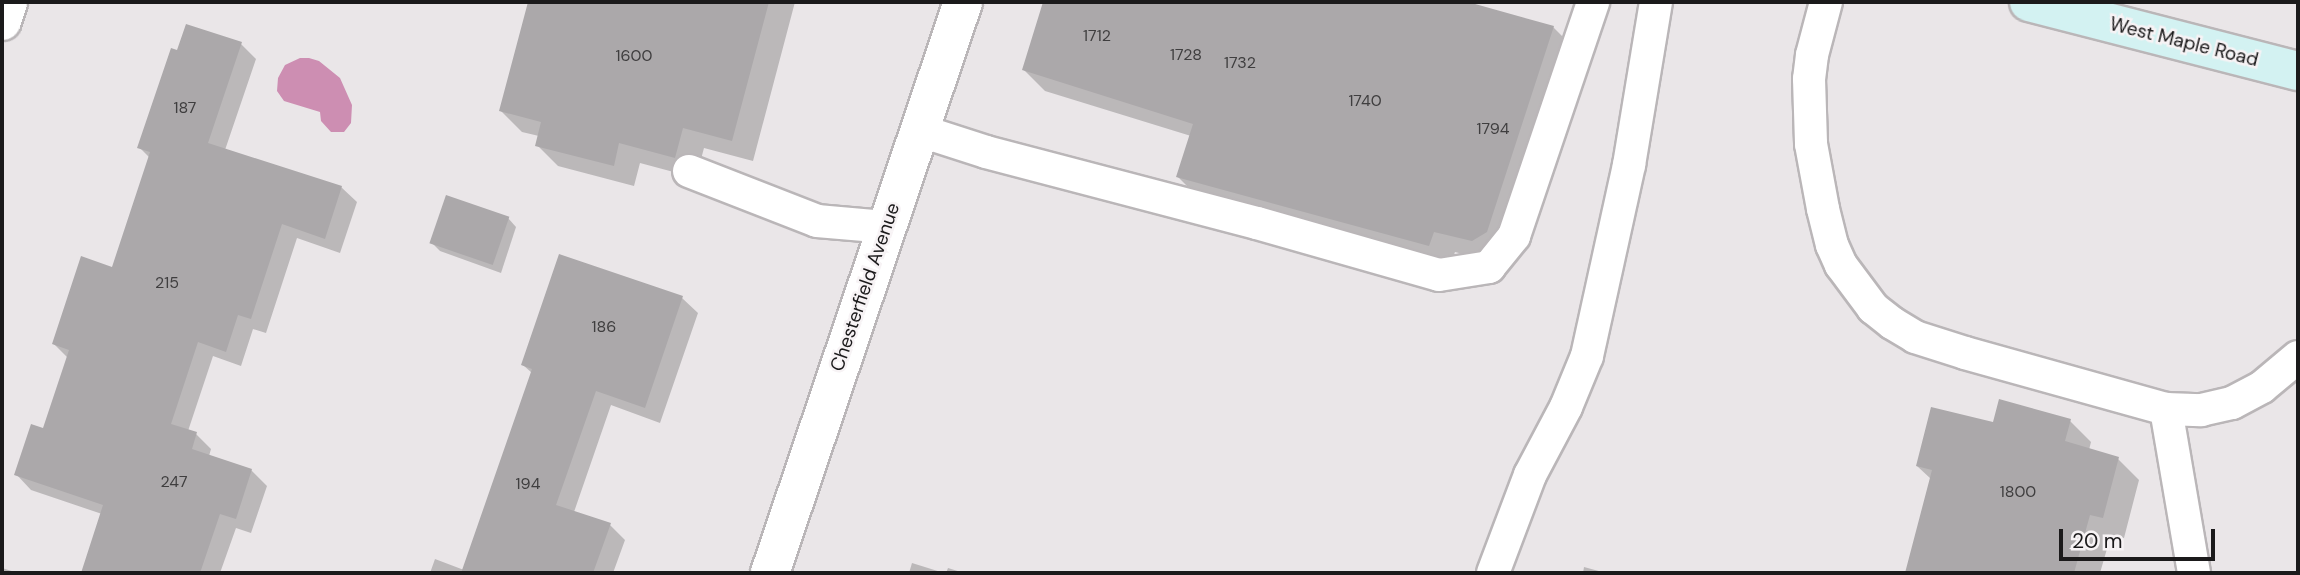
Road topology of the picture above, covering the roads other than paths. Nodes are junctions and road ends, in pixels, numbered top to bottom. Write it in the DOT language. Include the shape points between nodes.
graph roads {
  1 [pos="8,2"];
  2 [pos="963,2"];
  3 [pos="1593,2"];
  4 [pos="1657,2"];
  5 [pos="1826,2"];
  6 [pos="2029,2"];
  7 [pos="2,21"];
  8 [pos="2298,71"];
  9 [pos="918,130"];
  10 [pos="689,171"];
  11 [pos="885,227"];
  12 [pos="2298,357"];
  13 [pos="2166,409"];
  14 [pos="770,573"];
  15 [pos="1493,573"];
  16 [pos="2194,573"];
  1 -- 7 [label="street"];
  2 -- 9 [label="street, Chesterfield Avenue"];
  3 -- 9 [label="lane" via="1514,236 1489,267 1439,275"];
  4 -- 15 [label="lane" via="1626,177 1587,356 1530,475"];
  5 -- 13 [label="lane" via="1812,55 1811,144 1832,245 1873,308 1915,337"];
  6 -- 8 [label="main road, West Maple Road"];
  9 -- 11 [label="street, Chesterfield Avenue"];
  10 -- 11 [label="lane" via="817,221"];
  11 -- 14 [label="street, Chesterfield Avenue"];
  12 -- 13 [label="lane" via="2262,387 2232,403 2201,410"];
  13 -- 16 [label="lane"];
}
